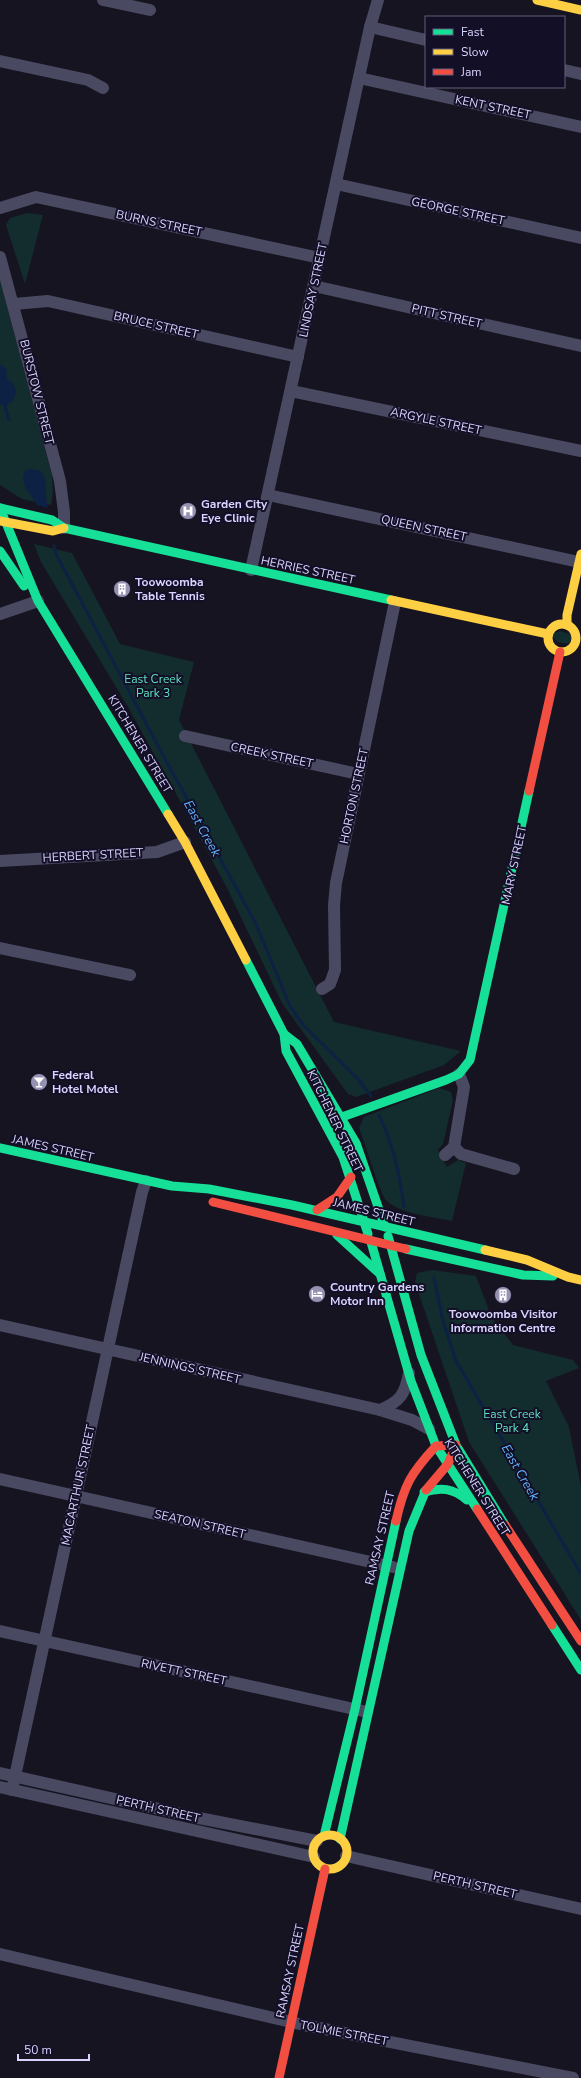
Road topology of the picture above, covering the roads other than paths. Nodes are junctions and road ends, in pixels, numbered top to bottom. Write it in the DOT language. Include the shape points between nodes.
graph roads {
  1 [pos="103,0"];
  2 [pos="537,0"];
  3 [pos="375,3"];
  4 [pos="150,10"];
  5 [pos="581,10"];
  6 [pos="370,27"];
  7 [pos="425,40"];
  8 [pos="0,61"];
  9 [pos="565,70"];
  10 [pos="581,74"];
  11 [pos="359,78"];
  12 [pos="103,88"];
  13 [pos="581,127"];
  14 [pos="336,184"];
  15 [pos="0,208"];
  16 [pos="581,238"];
  17 [pos="0,257"];
  18 [pos="320,258"];
  19 [pos="314,286"];
  20 [pos="14,304"];
  21 [pos="581,346"];
  22 [pos="298,357"];
  23 [pos="291,391"];
  24 [pos="581,451"];
  25 [pos="268,495"];
  26 [pos="0,508"];
  27 [pos="2,521"];
  28 [pos="64,528"];
  29 [pos="1,546"];
  30 [pos="580,558"];
  31 [pos="251,570"];
  32 [pos="38,601"];
  33 [pos="396,602"];
  34 [pos="0,614"];
  35 [pos="567,625"];
  36 [pos="548,634"];
  37 [pos="579,642"];
  38 [pos="560,652"];
  39 [pos="185,736"];
  40 [pos="358,774"];
  41 [pos="185,842"];
  42 [pos="0,861"];
  43 [pos="0,948"];
  44 [pos="130,975"];
  45 [pos="322,989"];
  46 [pos="284,1034"];
  47 [pos="459,1074"];
  48 [pos="342,1117"];
  49 [pos="326,1126"];
  50 [pos="0,1148"];
  51 [pos="514,1169"];
  52 [pos="351,1177"];
  53 [pos="146,1181"];
  54 [pos="172,1186"];
  55 [pos="317,1210"];
  56 [pos="365,1222"];
  57 [pos="385,1227"];
  58 [pos="335,1233"];
  59 [pos="371,1242"];
  60 [pos="390,1246"];
  61 [pos="380,1274"];
  62 [pos="568,1277"];
  63 [pos="581,1280"];
  64 [pos="0,1325"];
  65 [pos="108,1349"];
  66 [pos="408,1372"];
  67 [pos="380,1410"];
  68 [pos="430,1429"];
  69 [pos="456,1445"];
  70 [pos="436,1446"];
  71 [pos="448,1464"];
  72 [pos="0,1479"];
  73 [pos="424,1492"];
  74 [pos="76,1496"];
  75 [pos="473,1506"];
  76 [pos="386,1565"];
  77 [pos="399,1568"];
  78 [pos="541,1580"];
  79 [pos="528,1588"];
  80 [pos="0,1631"];
  81 [pos="581,1641"];
  82 [pos="44,1642"];
  83 [pos="581,1670"];
  84 [pos="355,1709"];
  85 [pos="368,1712"];
  86 [pos="0,1773"];
  87 [pos="15,1777"];
  88 [pos="0,1787"];
  89 [pos="12,1790"];
  90 [pos="125,1801"];
  91 [pos="122,1813"];
  92 [pos="198,1824"];
  93 [pos="321,1839"];
  94 [pos="340,1839"];
  95 [pos="346,1856"];
  96 [pos="314,1857"];
  97 [pos="325,1868"];
  98 [pos="581,1909"];
  99 [pos="0,1954"];
  100 [pos="291,2022"];
  101 [pos="279,2078"];
  102 [pos="574,2078"];
  1 -- 4 [label="street"];
  2 -- 5 [label="main road"];
  3 -- 6 [label="street, LINDSAY STREET"];
  6 -- 7 [label="street"];
  6 -- 11 [label="street, LINDSAY STREET"];
  8 -- 12 [label="street" via="88,80"];
  9 -- 10 [label="street"];
  11 -- 13 [label="street, KENT STREET"];
  11 -- 14 [label="street, LINDSAY STREET"];
  14 -- 16 [label="street, GEORGE STREET"];
  14 -- 18 [label="street, LINDSAY STREET"];
  15 -- 18 [label="street, BURNS STREET" via="36,197"];
  17 -- 20 [label="street, BURSTOW STREET"];
  18 -- 19 [label="street, LINDSAY STREET"];
  19 -- 21 [label="street, PITT STREET"];
  19 -- 22 [label="street, LINDSAY STREET"];
  20 -- 22 [label="street, BRUCE STREET" via="48,301"];
  20 -- 28 [label="street, BURSTOW STREET" via="60,481"];
  22 -- 23 [label="street, LINDSAY STREET"];
  23 -- 24 [label="street, ARGYLE STREET"];
  23 -- 25 [label="street, LINDSAY STREET"];
  25 -- 30 [label="street, QUEEN STREET"];
  25 -- 31 [label="street, LINDSAY STREET"];
  26 -- 27 [label="main road, KITCHENER STREET"];
  26 -- 28 [label="main road, HERRIES STREET" via="52,520"];
  27 -- 28 [label="main road, HERRIES STREET" via="53,531"];
  27 -- 32 [label="main road, KITCHENER STREET"];
  28 -- 31 [label="main road, HERRIES STREET"];
  29 -- 32 [label="main road" via="21,583"];
  30 -- 35 [label="main road"];
  31 -- 33 [label="main road, HERRIES STREET"];
  32 -- 34 [label="street"];
  32 -- 41 [label="main road, KITCHENER STREET"];
  33 -- 36 [label="main road, HERRIES STREET"];
  33 -- 40 [label="street, HORTON STREET"];
  35 -- 36 [label="main road" via="555,625"];
  35 -- 37 [label="main road" via="574,629"];
  36 -- 38 [label="main road" via="551,647"];
  37 -- 38 [label="main road" via="568,651"];
  38 -- 47 [label="main road, MARY STREET" via="475,1042 470,1060"];
  39 -- 40 [label="street, CREEK STREET"];
  40 -- 45 [label="street, HORTON STREET" via="336,883 335,970 330,984"];
  41 -- 42 [label="street, HERBERT STREET" via="157,852"];
  41 -- 46 [label="main road, KITCHENER STREET"];
  43 -- 44 [label="street"];
  46 -- 48 [label="main road, KITCHENER STREET" via="297,1044"];
  46 -- 49 [label="main road, KITCHENER STREET" via="286,1051"];
  47 -- 48 [label="main road"];
  47 -- 51 [label="street" via="464,1086 450,1151"];
  48 -- 49 [label="main road"];
  48 -- 57 [label="main road, KITCHENER STREET" via="360,1154"];
  49 -- 52 [label="main road, KITCHENER STREET"];
  50 -- 53 [label="main road, JAMES STREET"];
  52 -- 55 [label="main road" via="337,1197"];
  52 -- 56 [label="main road, KITCHENER STREET"];
  53 -- 54 [label="main road, JAMES STREET"];
  53 -- 65 [label="street, MACARTHUR STREET"];
  54 -- 55 [label="main road, JAMES STREET" via="259,1197"];
  54 -- 58 [label="main road, JAMES STREET" via="204,1199"];
  55 -- 56 [label="main road, JAMES STREET"];
  56 -- 57 [label="main road, JAMES STREET"];
  56 -- 59 [label="main road, KITCHENER STREET"];
  57 -- 60 [label="main road, KITCHENER STREET"];
  57 -- 62 [label="main road, JAMES STREET" via="527,1260"];
  58 -- 59 [label="main road, JAMES STREET"];
  58 -- 61 [label="main road"];
  59 -- 60 [label="main road, JAMES STREET"];
  59 -- 61 [label="main road, KITCHENER STREET"];
  60 -- 62 [label="main road, JAMES STREET" via="523,1275"];
  60 -- 69 [label="main road, KITCHENER STREET" via="421,1355"];
  61 -- 66 [label="main road, KITCHENER STREET"];
  62 -- 63 [label="main road, JAMES STREET"];
  64 -- 65 [label="street, JENNINGS STREET"];
  65 -- 67 [label="street, JENNINGS STREET"];
  65 -- 74 [label="street, MACARTHUR STREET"];
  66 -- 67 [label="street" via="401,1398"];
  66 -- 68 [label="main road, KITCHENER STREET"];
  67 -- 68 [label="street, JENNINGS STREET" via="412,1420"];
  68 -- 70 [label="main road, KITCHENER STREET"];
  69 -- 70 [label="main road"];
  69 -- 71 [label="main road"];
  69 -- 78 [label="main road, KITCHENER STREET"];
  70 -- 71 [label="main road, KITCHENER STREET"];
  70 -- 76 [label="main road, RAMSAY STREET" via="417,1466 402,1494"];
  71 -- 73 [label="main road"];
  71 -- 75 [label="main road, KITCHENER STREET"];
  72 -- 74 [label="street, SEATON STREET"];
  73 -- 75 [label="main road" via="435,1488 450,1488 459,1492"];
  73 -- 77 [label="main road" via="409,1531"];
  74 -- 76 [label="street, SEATON STREET"];
  74 -- 82 [label="street, MACARTHUR STREET"];
  75 -- 79 [label="main road, KITCHENER STREET"];
  76 -- 77 [label="street, SEATON STREET"];
  76 -- 84 [label="main road, RAMSAY STREET"];
  77 -- 85 [label="main road"];
  78 -- 79 [label="main road"];
  78 -- 81 [label="main road, KITCHENER STREET"];
  79 -- 83 [label="main road, KITCHENER STREET"];
  80 -- 82 [label="street, RIVETT STREET"];
  82 -- 84 [label="street, RIVETT STREET"];
  82 -- 87 [label="street, MACARTHUR STREET"];
  84 -- 85 [label="street, RIVETT STREET"];
  84 -- 93 [label="main road, RAMSAY STREET"];
  85 -- 94 [label="main road"];
  86 -- 87 [label="street, PERTH STREET"];
  87 -- 89 [label="street, MACARTHUR STREET"];
  87 -- 90 [label="street, PERTH STREET"];
  88 -- 89 [label="street, PERTH STREET"];
  89 -- 91 [label="street, PERTH STREET"];
  90 -- 91 [label="street"];
  90 -- 92 [label="street, PERTH STREET"];
  91 -- 92 [label="street, PERTH STREET"];
  92 -- 93 [label="street, PERTH STREET"];
  92 -- 96 [label="street, PERTH STREET"];
  93 -- 94 [label="main road" via="332,1836"];
  93 -- 96 [label="main road" via="313,1848"];
  94 -- 95 [label="main road" via="346,1849"];
  95 -- 97 [label="main road" via="337,1868"];
  95 -- 98 [label="street, PERTH STREET"];
  96 -- 97 [label="main road" via="317,1863"];
  97 -- 100 [label="main road, RAMSAY STREET"];
  99 -- 100 [label="street, TOLMIE STREET"];
  100 -- 101 [label="main road, RAMSAY STREET"];
  100 -- 102 [label="street, TOLMIE STREET"];
}
